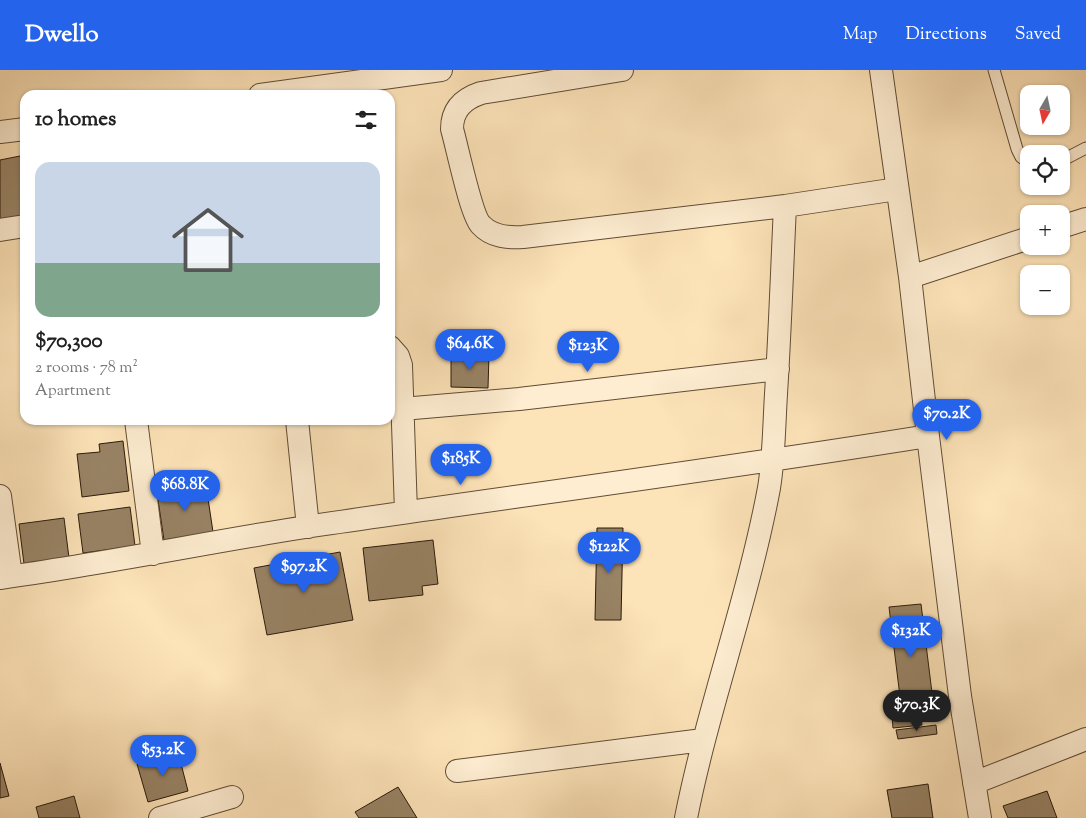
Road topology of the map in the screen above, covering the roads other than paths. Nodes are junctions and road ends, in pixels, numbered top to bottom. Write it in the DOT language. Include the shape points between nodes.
graph roads {
  1 [pos="441,70"];
  2 [pos="622,70"];
  3 [pos="881,70"];
  4 [pos="994,70"];
  5 [pos="393,74"];
  6 [pos="292,90"];
  7 [pos="20,130"];
  8 [pos="0,132"];
  9 [pos="1086,148"];
  10 [pos="1070,156"];
  11 [pos="1020,157"];
  12 [pos="897,189"];
  13 [pos="785,206"];
  14 [pos="1086,219"];
  15 [pos="1070,224"];
  16 [pos="20,227"];
  17 [pos="0,230"];
  18 [pos="1020,241"];
  19 [pos="910,277"];
  20 [pos="395,353"];
  21 [pos="778,370"];
  22 [pos="402,409"];
  23 [pos="137,425"];
  24 [pos="298,425"];
  25 [pos="928,436"];
  26 [pos="772,461"];
  27 [pos="0,496"];
  28 [pos="406,512"];
  29 [pos="308,527"];
  30 [pos="153,554"];
  31 [pos="6,577"];
  32 [pos="1086,739"];
  33 [pos="704,740"];
  34 [pos="457,770"];
  35 [pos="974,783"];
  36 [pos="232,797"];
  37 [pos="160,818"];
  38 [pos="686,818"];
  39 [pos="980,818"];
  1 -- 5 [label="street"];
  2 -- 13 [label="street" via="481,93 459,107 452,129 479,224 506,238 523,237"];
  3 -- 12 [label="street"];
  4 -- 11 [label="lane"];
  5 -- 6 [label="street"];
  7 -- 8 [label="street"];
  9 -- 10 [label="lane"];
  12 -- 13 [label="street"];
  12 -- 19 [label="street"];
  13 -- 21 [label="street"];
  14 -- 15 [label="street"];
  16 -- 17 [label="street"];
  18 -- 19 [label="street"];
  19 -- 25 [label="street"];
  20 -- 22 [label="street" via="401,365"];
  21 -- 22 [label="street"];
  21 -- 26 [label="street"];
  22 -- 28 [label="street"];
  23 -- 30 [label="street"];
  24 -- 29 [label="street"];
  25 -- 26 [label="street"];
  25 -- 35 [label="street"];
  26 -- 28 [label="street"];
  26 -- 33 [label="street" via="753,557"];
  27 -- 31 [label="street"];
  28 -- 29 [label="street"];
  29 -- 30 [label="street"];
  30 -- 31 [label="street"];
  32 -- 35 [label="street"];
  33 -- 34 [label="street"];
  33 -- 38 [label="street"];
  35 -- 39 [label="street"];
  36 -- 37 [label="street"];
}
